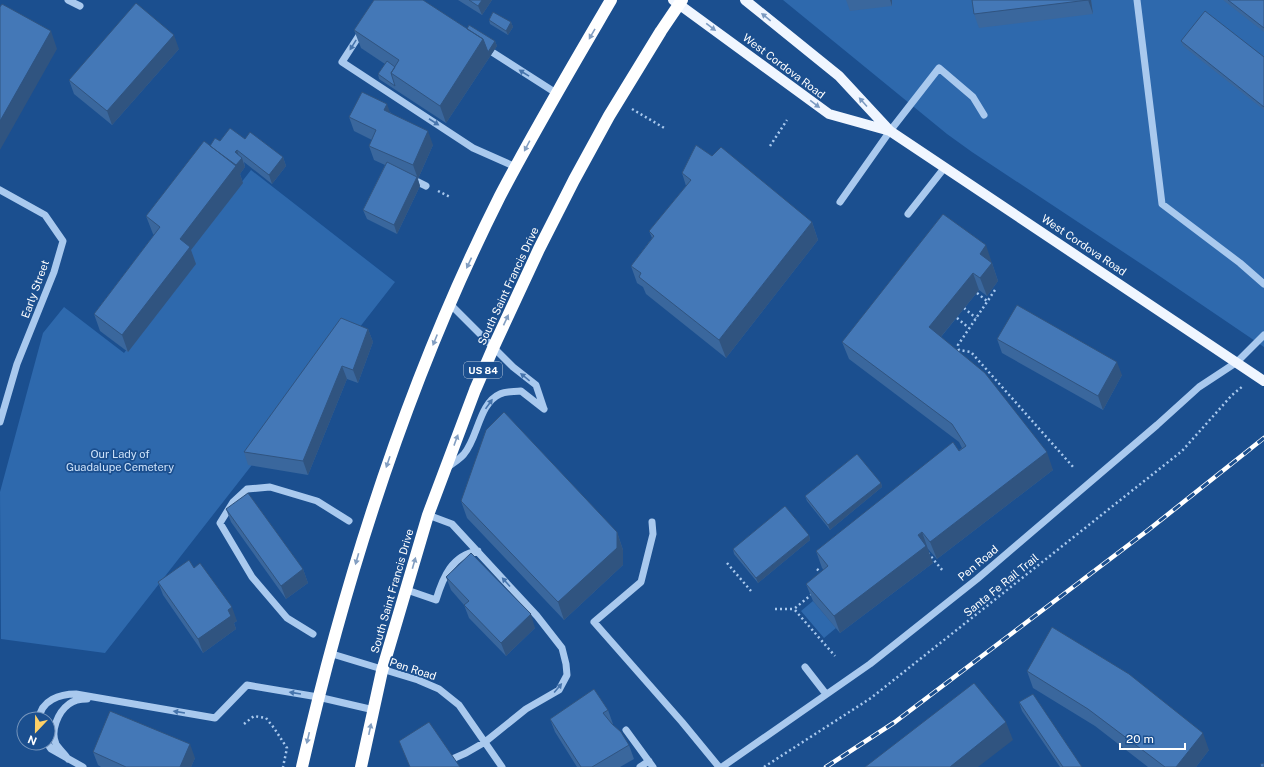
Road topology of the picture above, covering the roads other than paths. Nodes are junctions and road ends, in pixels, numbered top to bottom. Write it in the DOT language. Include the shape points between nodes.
graph roads {
  1 [pos="68,0"];
  2 [pos="611,0"];
  3 [pos="745,0"];
  4 [pos="1137,0"];
  5 [pos="678,1"];
  6 [pos="80,6"];
  7 [pos="366,25"];
  8 [pos="492,52"];
  9 [pos="556,93"];
  10 [pos="984,115"];
  11 [pos="890,131"];
  12 [pos="516,167"];
  13 [pos="944,167"];
  14 [pos="405,176"];
  15 [pos="426,186"];
  16 [pos="0,190"];
  17 [pos="840,202"];
  18 [pos="908,214"];
  19 [pos="1264,284"];
  20 [pos="450,304"];
  21 [pos="1264,335"];
  22 [pos="494,346"];
  23 [pos="1237,362"];
  24 [pos="1264,381"];
  25 [pos="0,422"];
  26 [pos="445,469"];
  27 [pos="428,515"];
  28 [pos="349,521"];
  29 [pos="652,522"];
  30 [pos="478,552"];
  31 [pos="407,590"];
  32 [pos="313,634"];
  33 [pos="329,653"];
  34 [pos="805,667"];
  35 [pos="382,670"];
  36 [pos="826,694"];
  37 [pos="318,697"];
  38 [pos="97,699"];
  39 [pos="374,710"];
  40 [pos="41,711"];
  41 [pos="626,730"];
  42 [pos="485,742"];
  43 [pos="56,751"];
  44 [pos="68,759"];
  45 [pos="651,764"];
  46 [pos="83,767"];
  47 [pos="302,767"];
  48 [pos="361,767"];
  49 [pos="434,767"];
  50 [pos="502,767"];
  51 [pos="640,767"];
  52 [pos="719,767"];
  53 [pos="722,767"];
  1 -- 6 [label="street"];
  2 -- 9 [label="highway, one-way"];
  11 -- 3 [label="main road, West Cordova Road, one-way" via="839,76"];
  4 -- 19 [label="street" via="1162,204"];
  5 -- 11 [label="main road, West Cordova Road, one-way" via="829,114"];
  22 -- 5 [label="highway, South Saint Francis Drive / US 84, one-way" via="574,180"];
  7 -- 12 [label="street, one-way" via="342,62 473,148"];
  9 -- 8 [label="street, one-way"];
  9 -- 12 [label="highway, one-way"];
  10 -- 11 [label="street" via="973,97 939,68"];
  11 -- 13 [label="main road, West Cordova Road"];
  11 -- 17 [label="street"];
  12 -- 20 [label="highway, one-way"];
  13 -- 18 [label="street"];
  13 -- 23 [label="main road, West Cordova Road"];
  14 -- 15 [label="street"];
  16 -- 25 [label="street, Early Street" via="45,215 63,241 54,272 17,364"];
  20 -- 22 [label="street"];
  20 -- 33 [label="highway, one-way" via="406,409 368,521"];
  21 -- 23 [label="street, Pen Road"];
  26 -- 22 [label="highway, South Saint Francis Drive / US 84, one-way"];
  26 -- 22 [label="street, one-way" via="465,454 492,398 501,393 521,391 544,409 536,385 513,367"];
  23 -- 24 [label="main road, West Cordova Road"];
  23 -- 36 [label="street, Pen Road" via="1199,387 977,579 870,664"];
  26 -- 27 [label="highway, South Saint Francis Drive / US 84"];
  27 -- 30 [label="street" via="452,524"];
  31 -- 27 [label="highway, South Saint Francis Drive / US 84, one-way"];
  28 -- 32 [label="street" via="317,501 270,487 247,489 233,502 220,523 257,583 287,618"];
  29 -- 52 [label="street" via="653,534 641,582 594,622"];
  30 -- 31 [label="street" via="468,553 454,564 442,580 436,600"];
  42 -- 30 [label="street, one-way" via="526,709 558,690 567,675 562,648 538,616"];
  31 -- 35 [label="highway, South Saint Francis Drive / US 84"];
  33 -- 35 [label="street, Pen Road"];
  33 -- 37 [label="highway"];
  34 -- 36 [label="street"];
  35 -- 39 [label="highway, South Saint Francis Drive / US 84"];
  35 -- 42 [label="street, Pen Road" via="439,689 459,706"];
  36 -- 53 [label="street, Pen Road"];
  37 -- 38 [label="street, one-way" via="247,685 215,718"];
  37 -- 39 [label="street"];
  37 -- 47 [label="highway, one-way"];
  38 -- 40 [label="street" via="64,694 50,699"];
  38 -- 44 [label="street" via="78,700 68,705 58,716 53,730 56,743"];
  48 -- 39 [label="highway, South Saint Francis Drive / US 84, one-way"];
  41 -- 45 [label="street"];
  42 -- 49 [label="street"];
  42 -- 50 [label="street, Pen Road"];
  43 -- 44 [label="street"];
  44 -- 46 [label="street"];
  45 -- 51 [label="street"];
}
